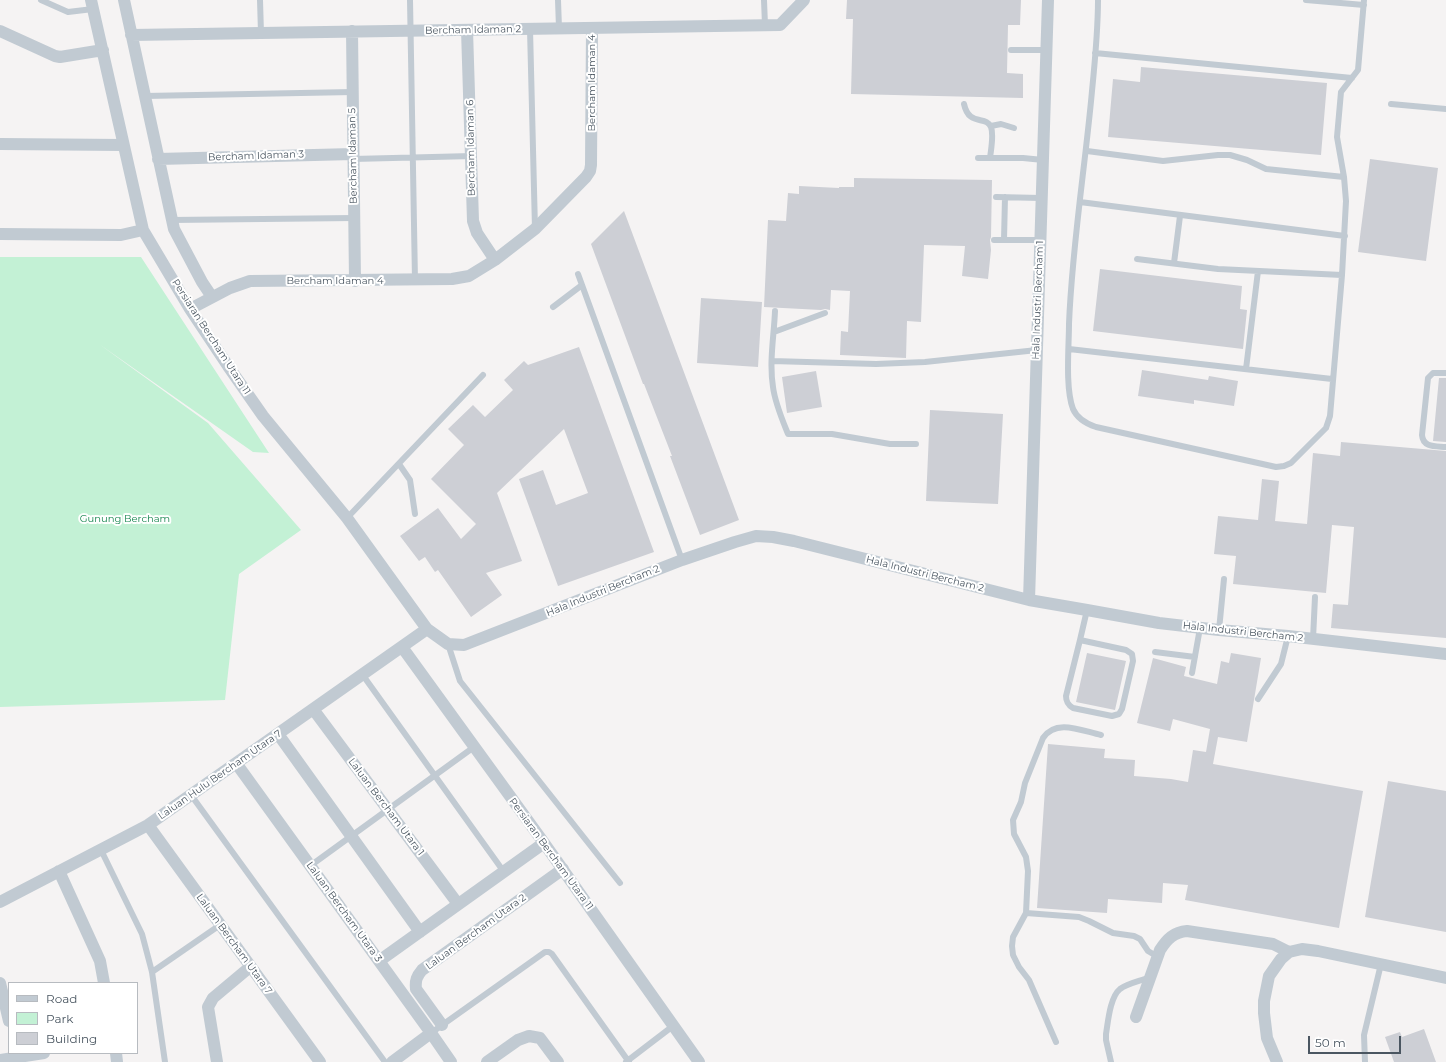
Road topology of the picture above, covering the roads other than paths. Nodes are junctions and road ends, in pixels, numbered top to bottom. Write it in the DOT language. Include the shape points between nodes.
graph roads {
  1 [pos="41,0"];
  2 [pos="124,0"];
  3 [pos="260,0"];
  4 [pos="410,0"];
  5 [pos="558,0"];
  6 [pos="764,0"];
  7 [pos="804,0"];
  8 [pos="1048,0"];
  9 [pos="1098,0"];
  10 [pos="1306,0"];
  11 [pos="1364,3"];
  12 [pos="92,4"];
  13 [pos="765,25"];
  14 [pos="559,28"];
  15 [pos="592,28"];
  16 [pos="530,29"];
  17 [pos="467,30"];
  18 [pos="0,31"];
  19 [pos="352,31"];
  20 [pos="410,31"];
  21 [pos="261,33"];
  22 [pos="131,35"];
  23 [pos="103,50"];
  24 [pos="1011,50"];
  25 [pos="1046,50"];
  26 [pos="1095,53"];
  27 [pos="1352,78"];
  28 [pos="353,92"];
  29 [pos="145,96"];
  30 [pos="964,104"];
  31 [pos="1390,104"];
  32 [pos="1446,109"];
  33 [pos="991,126"];
  34 [pos="1014,128"];
  35 [pos="0,144"];
  36 [pos="124,144"];
  37 [pos="1086,151"];
  38 [pos="472,156"];
  39 [pos="353,157"];
  40 [pos="412,158"];
  41 [pos="978,158"];
  42 [pos="990,158"];
  43 [pos="158,159"];
  44 [pos="1043,160"];
  45 [pos="1344,178"];
  46 [pos="996,197"];
  47 [pos="1005,197"];
  48 [pos="1041,198"];
  49 [pos="1080,202"];
  50 [pos="1180,216"];
  51 [pos="354,218"];
  52 [pos="171,220"];
  53 [pos="535,229"];
  54 [pos="143,230"];
  55 [pos="0,234"];
  56 [pos="1345,236"];
  57 [pos="994,240"];
  58 [pos="1004,240"];
  59 [pos="1040,240"];
  60 [pos="1137,259"];
  61 [pos="495,260"];
  62 [pos="1174,263"];
  63 [pos="1258,271"];
  64 [pos="578,274"];
  65 [pos="1342,275"];
  66 [pos="415,280"];
  67 [pos="355,281"];
  68 [pos="582,285"];
  69 [pos="212,297"];
  70 [pos="552,307"];
  71 [pos="190,309"];
  72 [pos="775,311"];
  73 [pos="825,313"];
  74 [pos="774,332"];
  75 [pos="1068,348"];
  76 [pos="1037,350"];
  77 [pos="772,361"];
  78 [pos="1246,369"];
  79 [pos="1446,374"];
  80 [pos="484,375"];
  81 [pos="1332,379"];
  82 [pos="916,444"];
  83 [pos="1446,446"];
  84 [pos="399,464"];
  85 [pos="415,514"];
  86 [pos="347,518"];
  87 [pos="682,560"];
  88 [pos="1224,579"];
  89 [pos="1315,597"];
  90 [pos="1029,600"];
  91 [pos="1087,610"];
  92 [pos="1200,628"];
  93 [pos="427,629"];
  94 [pos="1219,630"];
  95 [pos="1288,636"];
  96 [pos="1313,639"];
  97 [pos="1080,640"];
  98 [pos="448,644"];
  99 [pos="402,647"];
  100 [pos="1155,652"];
  101 [pos="1446,654"];
  102 [pos="1195,657"];
  103 [pos="1192,673"];
  104 [pos="362,674"];
  105 [pos="1258,699"];
  106 [pos="313,709"];
  107 [pos="278,734"];
  108 [pos="1101,735"];
  109 [pos="474,747"];
  110 [pos="236,764"];
  111 [pos="434,776"];
  112 [pos="191,795"];
  113 [pos="388,809"];
  114 [pos="148,825"];
  115 [pos="352,836"];
  116 [pos="544,843"];
  117 [pos="101,850"];
  118 [pos="310,866"];
  119 [pos="563,869"];
  120 [pos="60,871"];
  121 [pos="504,872"];
  122 [pos="620,883"];
  123 [pos="0,902"];
  124 [pos="458,904"];
  125 [pos="1026,913"];
  126 [pos="220,925"];
  127 [pos="420,932"];
  128 [pos="1289,952"];
  129 [pos="1158,957"];
  130 [pos="379,961"];
  131 [pos="1382,964"];
  132 [pos="250,967"];
  133 [pos="152,972"];
  134 [pos="1151,977"];
  135 [pos="1446,978"];
  136 [pos="104,982"];
  137 [pos="0,983"];
  138 [pos="8,1017"];
  139 [pos="1136,1017"];
  140 [pos="442,1025"];
  141 [pos="673,1026"];
  142 [pos="431,1033"];
  143 [pos="1056,1042"];
  144 [pos="30,1054"];
  145 [pos="17,1055"];
  146 [pos="0,1060"];
  147 [pos="164,1062"];
  148 [pos="217,1062"];
  149 [pos="320,1062"];
  150 [pos="385,1062"];
  151 [pos="392,1062"];
  152 [pos="451,1062"];
  153 [pos="487,1062"];
  154 [pos="558,1062"];
  155 [pos="627,1062"];
  156 [pos="699,1062"];
  157 [pos="1111,1062"];
  158 [pos="1277,1062"];
  159 [pos="1365,1062"];
  1 -- 12 [label="lane" via="68,12"];
  2 -- 22 [label="street"];
  3 -- 21 [label="lane"];
  4 -- 20 [label="lane"];
  5 -- 14 [label="lane"];
  6 -- 13 [label="lane"];
  7 -- 13 [label="street, Bercham Idaman 2" via="780,25"];
  8 -- 25 [label="street, Hala Industri Bercham 1"];
  9 -- 26 [label="lane"];
  10 -- 11 [label="lane"];
  11 -- 27 [label="lane" via="1358,70"];
  12 -- 23 [label="street, Persiaran Bercham Utara 11"];
  13 -- 15 [label="street, Bercham Idaman 2"];
  14 -- 15 [label="street, Bercham Idaman 2"];
  14 -- 16 [label="street, Bercham Idaman 2"];
  15 -- 53 [label="street, Bercham Idaman 4" via="590,168 586,177"];
  16 -- 17 [label="street, Bercham Idaman 2"];
  16 -- 53 [label="lane"];
  17 -- 20 [label="street, Bercham Idaman 2"];
  17 -- 38 [label="street, Bercham Idaman 6"];
  18 -- 23 [label="street" via="60,57"];
  19 -- 20 [label="street, Bercham Idaman 2"];
  19 -- 21 [label="street, Bercham Idaman 2"];
  19 -- 28 [label="street, Bercham Idaman 5"];
  20 -- 40 [label="lane"];
  21 -- 22 [label="street, Bercham Idaman 2"];
  22 -- 29 [label="street"];
  23 -- 36 [label="street, Persiaran Bercham Utara 11"];
  24 -- 25 [label="lane"];
  25 -- 44 [label="street, Hala Industri Bercham 1"];
  26 -- 27 [label="lane"];
  26 -- 37 [label="lane"];
  27 -- 45 [label="lane" via="1341,92 1340,99 1337,137"];
  28 -- 29 [label="lane"];
  28 -- 39 [label="street, Bercham Idaman 5"];
  29 -- 43 [label="street"];
  30 -- 33 [label="lane" via="972,118"];
  31 -- 32 [label="lane"];
  33 -- 34 [label="lane" via="1001,124"];
  33 -- 42 [label="lane"];
  35 -- 36 [label="street"];
  36 -- 54 [label="street, Persiaran Bercham Utara 11"];
  37 -- 45 [label="lane" via="1163,161 1230,156 1247,160 1266,169"];
  37 -- 49 [label="lane"];
  38 -- 40 [label="lane"];
  38 -- 61 [label="street, Bercham Idaman 6" via="473,221 477,233"];
  39 -- 40 [label="lane"];
  39 -- 43 [label="street, Bercham Idaman 3"];
  39 -- 51 [label="street, Bercham Idaman 5"];
  40 -- 66 [label="lane"];
  41 -- 42 [label="lane"];
  42 -- 44 [label="lane"];
  43 -- 52 [label="street"];
  44 -- 48 [label="street, Hala Industri Bercham 1"];
  45 -- 56 [label="lane"];
  46 -- 47 [label="lane"];
  47 -- 48 [label="lane"];
  47 -- 58 [label="lane"];
  48 -- 59 [label="street, Hala Industri Bercham 1"];
  49 -- 50 [label="lane"];
  49 -- 75 [label="lane"];
  50 -- 56 [label="lane"];
  50 -- 62 [label="lane"];
  51 -- 52 [label="lane"];
  51 -- 67 [label="street, Bercham Idaman 5"];
  52 -- 69 [label="street" via="178,238"];
  53 -- 61 [label="street, Bercham Idaman 4"];
  54 -- 55 [label="street" via="121,235"];
  54 -- 71 [label="street, Persiaran Bercham Utara 11"];
  56 -- 65 [label="lane"];
  57 -- 58 [label="lane"];
  58 -- 59 [label="lane"];
  59 -- 76 [label="street, Hala Industri Bercham 1"];
  60 -- 62 [label="lane"];
  61 -- 66 [label="street, Bercham Idaman 4" via="469,276"];
  62 -- 63 [label="lane"];
  63 -- 65 [label="lane"];
  63 -- 78 [label="lane"];
  64 -- 68 [label="lane"];
  65 -- 81 [label="lane"];
  66 -- 67 [label="street, Bercham Idaman 4"];
  67 -- 69 [label="street, Bercham Idaman 4" via="250,281"];
  68 -- 70 [label="lane"];
  68 -- 87 [label="lane"];
  69 -- 71 [label="street, Bercham Idaman 4"];
  71 -- 86 [label="street, Persiaran Bercham Utara 11" via="263,416"];
  72 -- 74 [label="lane"];
  73 -- 74 [label="lane"];
  74 -- 77 [label="lane"];
  75 -- 78 [label="lane"];
  75 -- 81 [label="lane" via="1073,409 1087,424 1276,467 1291,464 1326,428 1330,416"];
  76 -- 77 [label="lane" via="925,362 876,364"];
  76 -- 90 [label="street, Hala Industri Bercham 1"];
  77 -- 82 [label="lane" via="773,388 788,434 832,434 890,444"];
  78 -- 81 [label="lane"];
  79 -- 83 [label="lane" via="1433,373 1428,378 1422,435 1427,444"];
  80 -- 84 [label="lane"];
  84 -- 85 [label="lane" via="410,480"];
  84 -- 86 [label="lane"];
  86 -- 93 [label="street, Persiaran Bercham Utara 11"];
  87 -- 90 [label="street, Hala Industri Bercham 2" via="756,536 773,537 794,540"];
  87 -- 98 [label="street, Hala Industri Bercham 2" via="464,645"];
  88 -- 94 [label="lane"];
  89 -- 96 [label="lane"];
  90 -- 91 [label="street, Hala Industri Bercham 2"];
  91 -- 92 [label="street, Hala Industri Bercham 2"];
  91 -- 97 [label="lane"];
  92 -- 94 [label="street, Hala Industri Bercham 2"];
  92 -- 102 [label="lane"];
  93 -- 98 [label="street"];
  93 -- 99 [label="street, Laluan Hulu Bercham Utara 7"];
  94 -- 95 [label="street, Hala Industri Bercham 2"];
  95 -- 96 [label="street, Hala Industri Bercham 2"];
  95 -- 105 [label="lane" via="1281,664"];
  96 -- 101 [label="street, Hala Industri Bercham 2"];
  97 -- 97 [label="lane" via="1066,696 1068,704 1073,708 1112,716 1118,714 1122,709 1133,661 1132,654 1126,650"];
  98 -- 122 [label="lane" via="460,681"];
  99 -- 104 [label="street, Laluan Hulu Bercham Utara 7"];
  99 -- 109 [label="street, Persiaran Bercham Utara 11"];
  100 -- 102 [label="lane"];
  102 -- 103 [label="lane"];
  104 -- 106 [label="street, Laluan Hulu Bercham Utara 7"];
  104 -- 111 [label="lane"];
  106 -- 107 [label="street, Laluan Hulu Bercham Utara 7"];
  106 -- 113 [label="street, Laluan Bercham Utara 1"];
  107 -- 110 [label="street, Laluan Hulu Bercham Utara 7"];
  107 -- 115 [label="street"];
  108 -- 125 [label="lane" via="1059,727 1047,732 1043,738 1013,820 1014,834 1023,849 1028,871"];
  109 -- 111 [label="lane"];
  109 -- 116 [label="street, Persiaran Bercham Utara 11"];
  110 -- 112 [label="street, Laluan Hulu Bercham Utara 7"];
  110 -- 118 [label="street, Laluan Bercham Utara 3"];
  111 -- 113 [label="lane"];
  111 -- 121 [label="lane"];
  112 -- 114 [label="street, Laluan Hulu Bercham Utara 7"];
  112 -- 150 [label="lane"];
  113 -- 115 [label="lane"];
  113 -- 124 [label="street, Laluan Bercham Utara 1"];
  114 -- 117 [label="street, Laluan Hulu Bercham Utara 7"];
  114 -- 126 [label="street, Laluan Bercham Utara 7"];
  115 -- 118 [label="lane"];
  115 -- 127 [label="street"];
  116 -- 119 [label="street, Persiaran Bercham Utara 11"];
  116 -- 121 [label="street"];
  117 -- 120 [label="street, Laluan Hulu Bercham Utara 7"];
  117 -- 133 [label="lane" via="142,934"];
  118 -- 130 [label="street, Laluan Bercham Utara 3"];
  119 -- 140 [label="street, Laluan Bercham Utara 2" via="417,976 416,989"];
  119 -- 141 [label="street, Persiaran Bercham Utara 11"];
  120 -- 123 [label="street, Laluan Hulu Bercham Utara 7"];
  120 -- 136 [label="street" via="100,961"];
  121 -- 124 [label="street"];
  124 -- 127 [label="street"];
  125 -- 129 [label="lane" via="1079,917 1113,933 1140,939 1148,951"];
  125 -- 143 [label="lane" via="1013,937 1013,955 1029,980"];
  126 -- 132 [label="street, Laluan Bercham Utara 7"];
  126 -- 133 [label="lane"];
  127 -- 130 [label="street"];
  128 -- 129 [label="street" via="1273,944 1187,931 1169,938"];
  128 -- 131 [label="street" via="1302,949 1318,951"];
  128 -- 158 [label="street" via="1269,976 1264,1001 1266,1038"];
  129 -- 134 [label="street"];
  130 -- 142 [label="street, Laluan Bercham Utara 3"];
  131 -- 135 [label="street"];
  131 -- 159 [label="lane" via="1364,1035"];
  132 -- 148 [label="street" via="212,998 208,1007"];
  132 -- 149 [label="street, Laluan Bercham Utara 7"];
  133 -- 147 [label="lane"];
  134 -- 139 [label="street"];
  134 -- 157 [label="lane" via="1120,989 1113,998 1106,1034"];
  137 -- 138 [label="street"];
  140 -- 142 [label="lane"];
  140 -- 155 [label="lane" via="545,952 549,952"];
  141 -- 155 [label="lane"];
  141 -- 156 [label="street, Persiaran Bercham Utara 11"];
  142 -- 151 [label="street"];
  142 -- 152 [label="street, Laluan Bercham Utara 3"];
  144 -- 145 [label="street"];
  145 -- 146 [label="street"];
  153 -- 154 [label="street" via="518,1040 530,1036 540,1038"];
}
